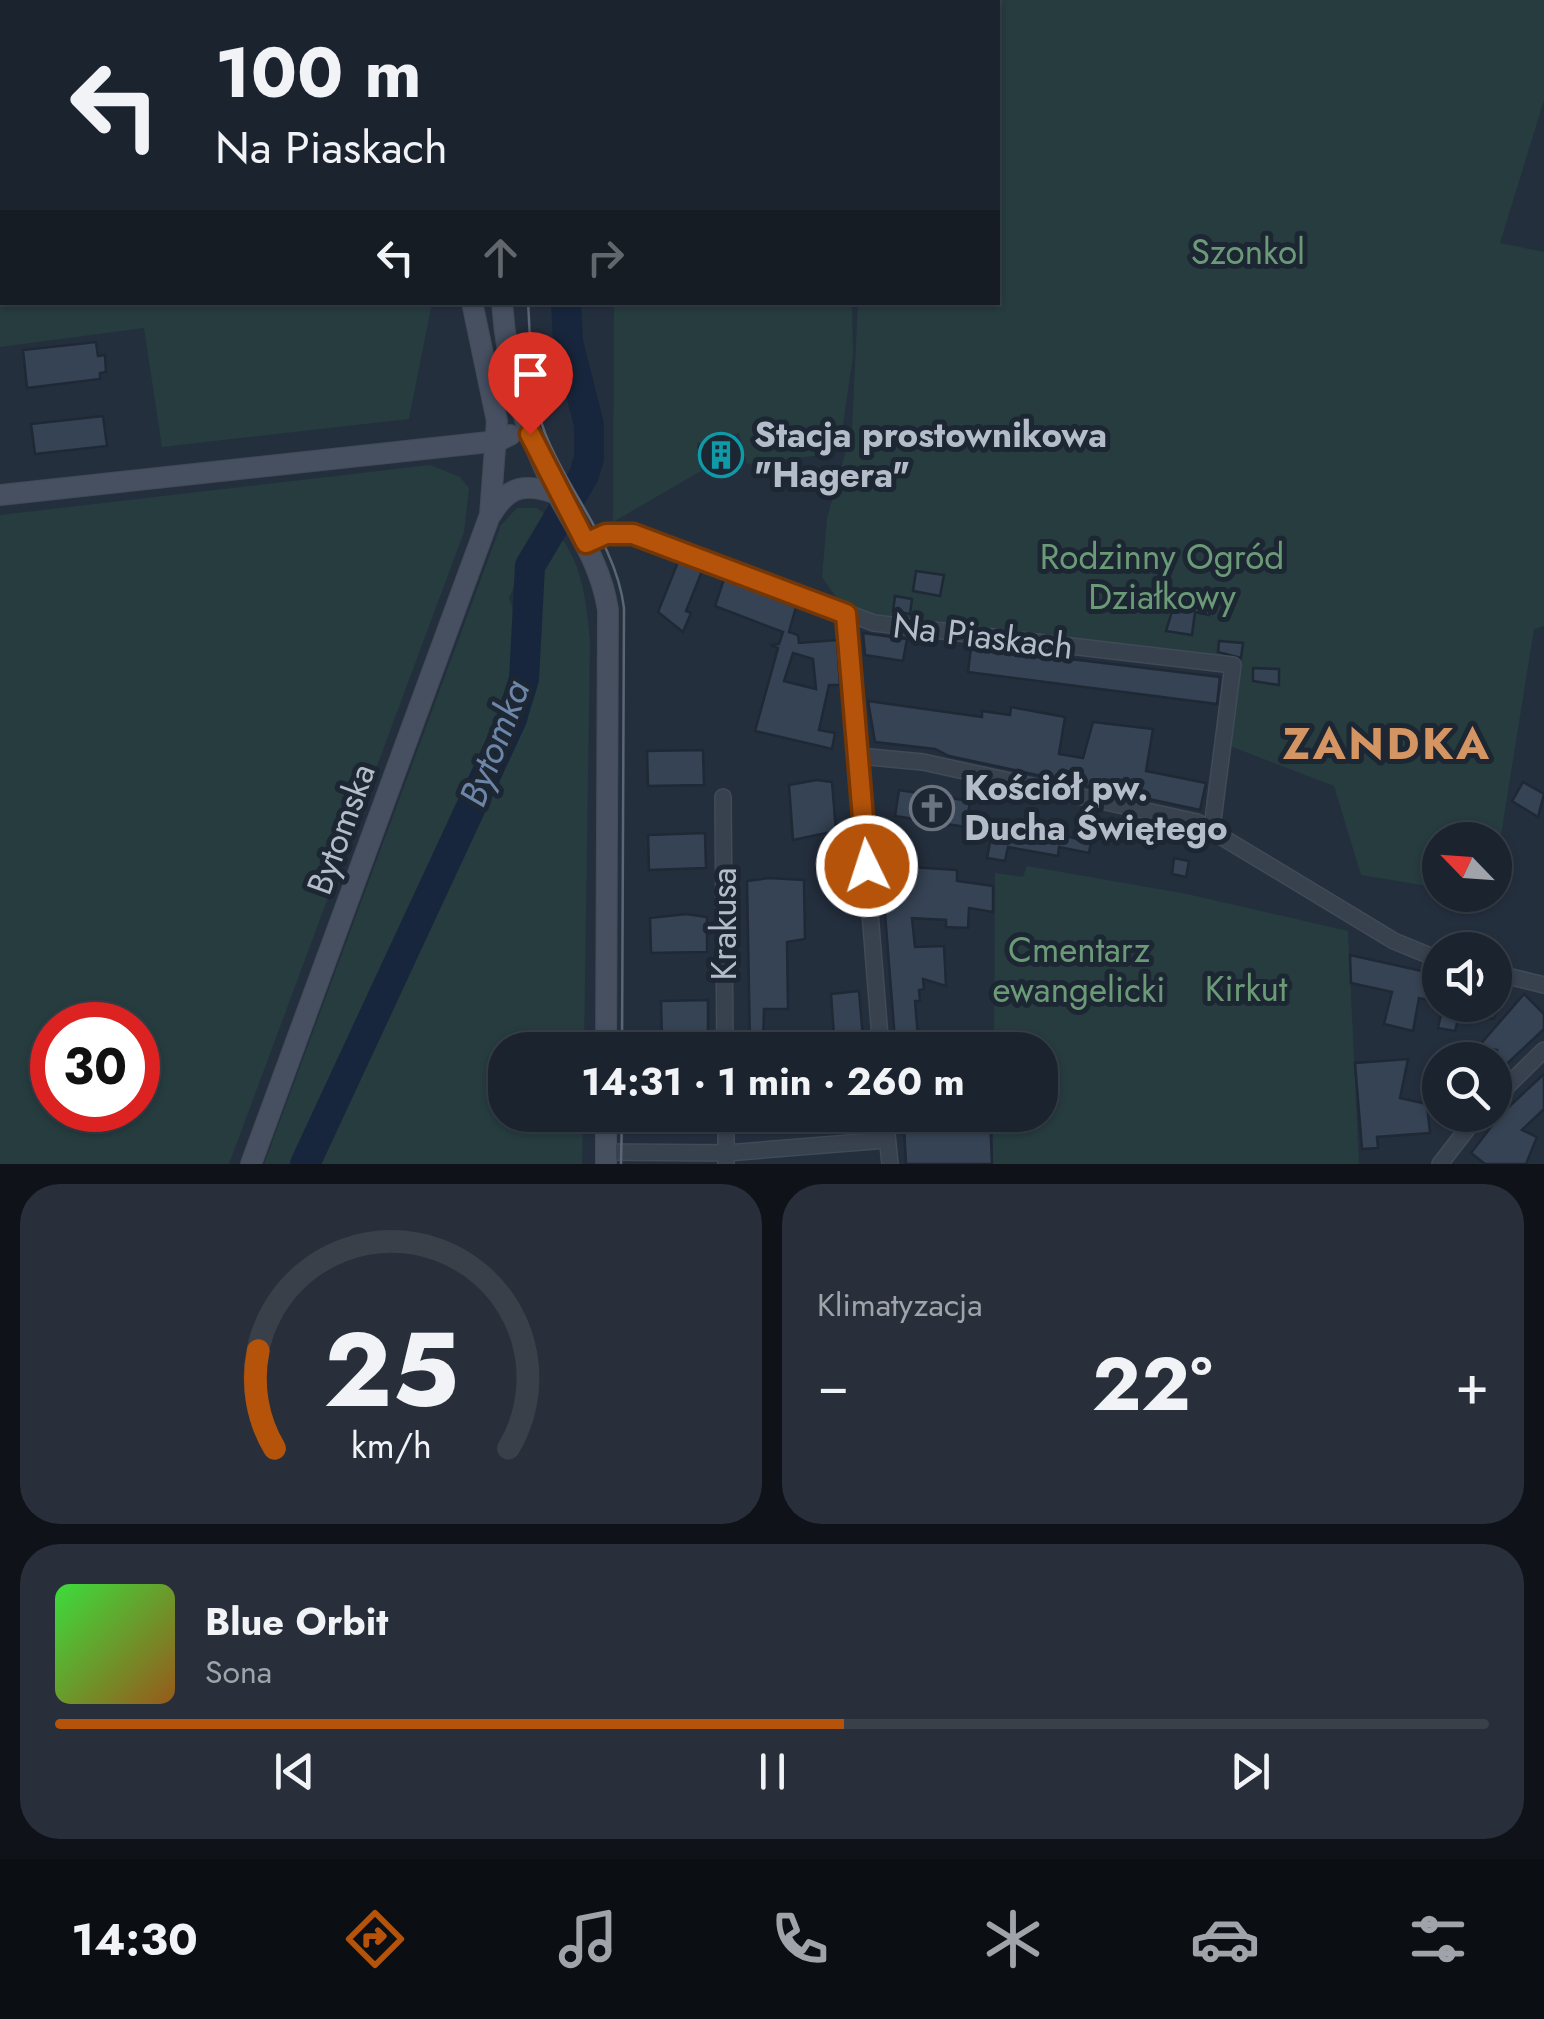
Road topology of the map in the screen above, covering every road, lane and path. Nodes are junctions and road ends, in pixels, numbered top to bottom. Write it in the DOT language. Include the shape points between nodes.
graph roads {
  1 [pos="473,305"];
  2 [pos="502,305"];
  3 [pos="520,411"];
  4 [pos="498,442"];
  5 [pos="451,445"];
  6 [pos="496,484"];
  7 [pos="554,487"];
  8 [pos="0,495"];
  9 [pos="490,515"];
  10 [pos="583,538"];
  11 [pos="846,614"];
  12 [pos="859,756"];
  13 [pos="723,797"];
  14 [pos="1212,828"];
  15 [pos="1422,953"];
  16 [pos="1512,978"];
  17 [pos="1544,985"];
  18 [pos="606,1032"];
  19 [pos="725,1032"];
  20 [pos="879,1032"];
  21 [pos="1544,1050"];
  22 [pos="1512,1081"];
  23 [pos="606,1132"];
  24 [pos="726,1132"];
  25 [pos="886,1132"];
  26 [pos="1465,1132"];
  27 [pos="887,1140"];
  28 [pos="606,1158"];
  29 [pos="726,1158"];
  30 [pos="251,1164"];
  31 [pos="890,1164"];
  32 [pos="1440,1164"];
  1 -- 4 [label="street, Bytomska"];
  2 -- 3 [label="street"];
  3 -- 4 [label="street" via="510,435"];
  3 -- 7 [label="street"];
  4 -- 5 [label="street"];
  4 -- 6 [label="street, Bytomska"];
  4 -- 7 [label="street" via="524,456"];
  5 -- 6 [label="street" via="486,464"];
  5 -- 8 [label="street"];
  6 -- 9 [label="street, Bytomska"];
  7 -- 9 [label="street" via="513,490"];
  7 -- 10 [label="street"];
  9 -- 30 [label="street, Bytomska"];
  10 -- 11 [label="street, Na Piaskach" via="633,534"];
  10 -- 18 [label="street" via="604,584 610,630"];
  11 -- 12 [label="street"];
  11 -- 14 [label="street, Na Piaskach" via="874,623 1233,665"];
  12 -- 14 [label="street" via="922,762"];
  12 -- 20 [label="street"];
  13 -- 19 [label="street, Krakusa"];
  14 -- 15 [label="street"];
  16 -- 17 [label="street"];
  21 -- 22 [label="street"];
  23 -- 28 [label="street"];
  24 -- 29 [label="street"];
  25 -- 27 [label="street"];
  26 -- 32 [label="street"];
  27 -- 29 [label="street"];
  27 -- 31 [label="street"];
  28 -- 29 [label="street"];
}
